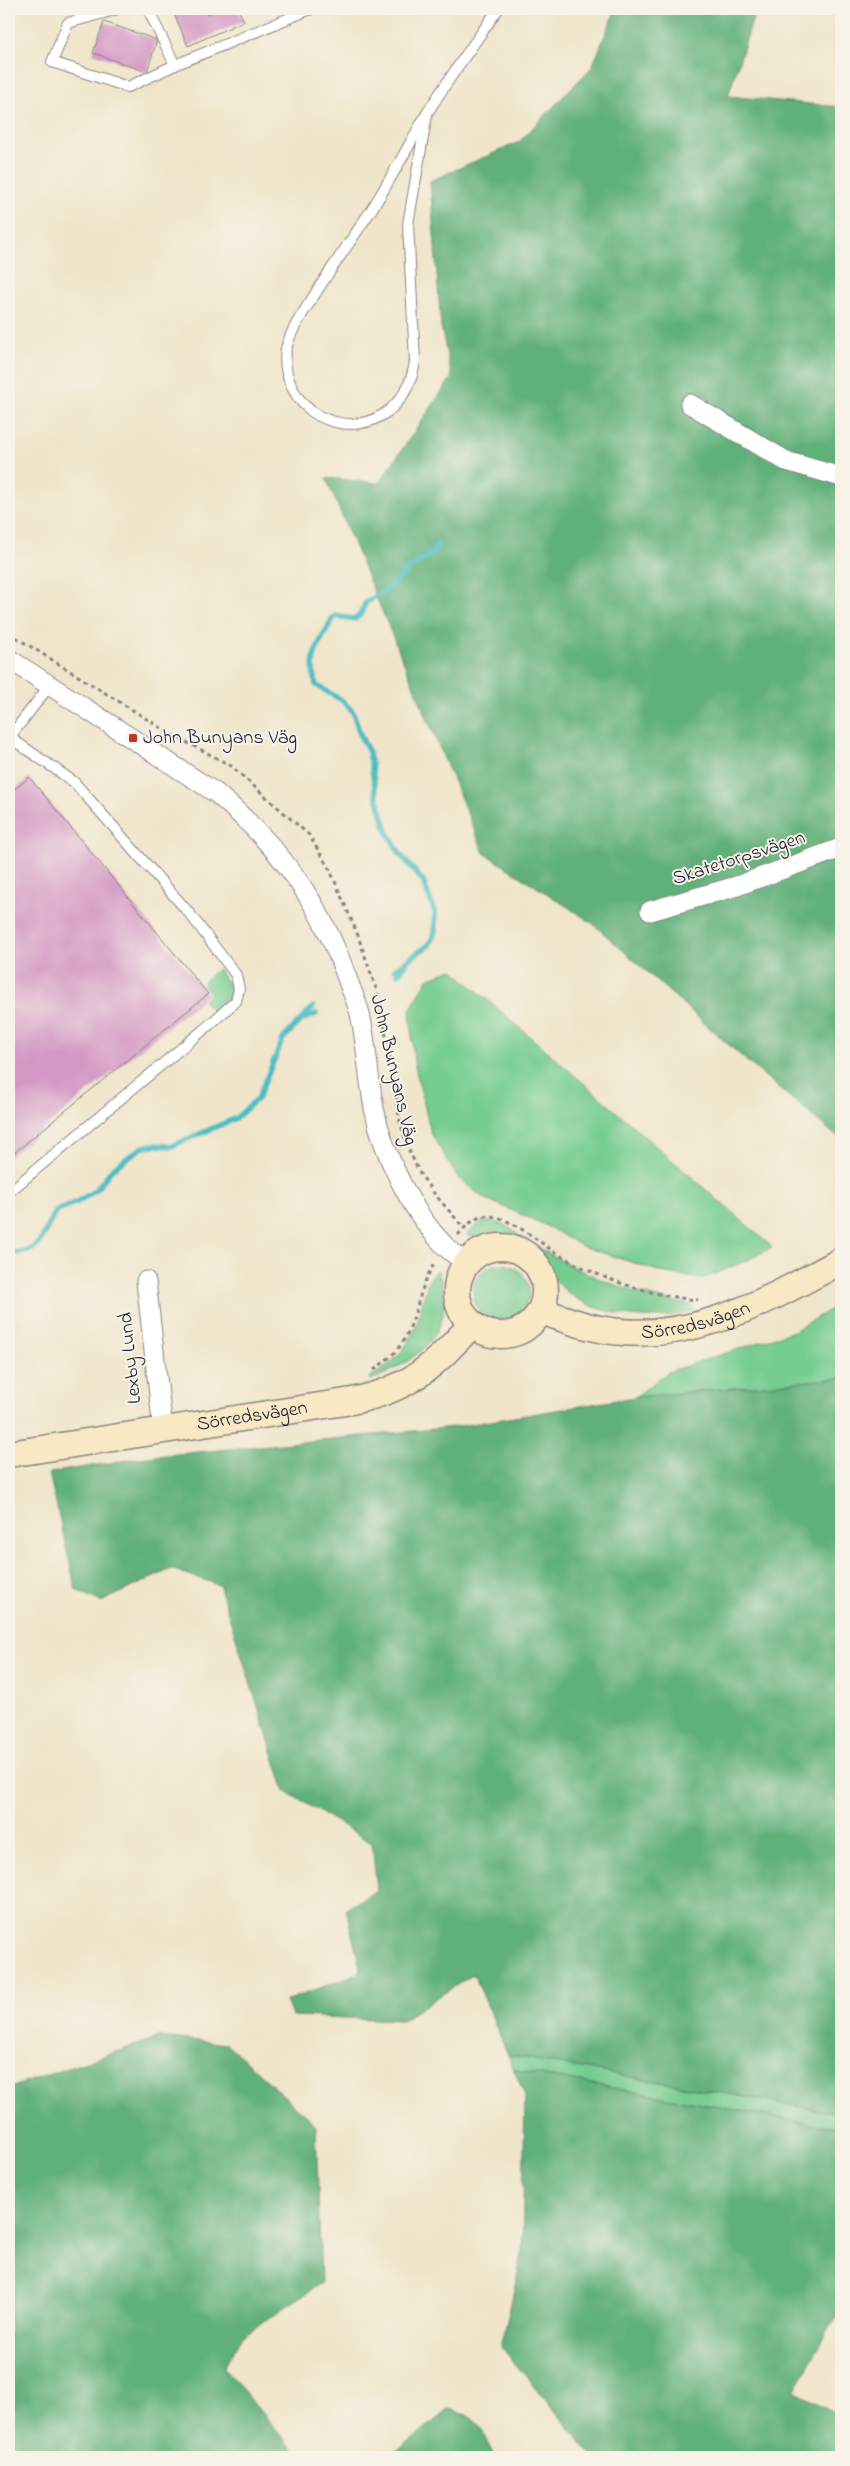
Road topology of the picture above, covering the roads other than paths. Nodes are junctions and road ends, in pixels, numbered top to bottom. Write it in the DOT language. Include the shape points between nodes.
graph roads {
  1 [pos="118,9"];
  2 [pos="148,9"];
  3 [pos="311,9"];
  4 [pos="498,9"];
  5 [pos="175,65"];
  6 [pos="427,114"];
  7 [pos="690,404"];
  8 [pos="841,476"];
  9 [pos="9,658"];
  10 [pos="50,685"];
  11 [pos="9,737"];
  12 [pos="841,848"];
  13 [pos="650,911"];
  14 [pos="9,1192"];
  15 [pos="837,1250"];
  16 [pos="467,1263"];
  17 [pos="146,1280"];
  18 [pos="540,1311"];
  19 [pos="472,1324"];
  20 [pos="163,1430"];
  21 [pos="9,1454"];
  1 -- 5 [label="lane" via="68,23 52,62 128,87"];
  2 -- 5 [label="lane"];
  3 -- 5 [label="lane"];
  4 -- 6 [label="lane"];
  6 -- 6 [label="lane" via="288,342 286,369 293,389 311,412 336,423 366,422 385,413 398,402 412,380 408,224"];
  7 -- 8 [label="street" via="786,461"];
  9 -- 10 [label="street, John Bunyans Väg"];
  10 -- 11 [label="lane"];
  10 -- 16 [label="street, John Bunyans Väg" via="216,793 242,815 291,869 336,946 360,1014 374,1108 389,1158 417,1209 447,1248"];
  11 -- 14 [label="lane" via="74,782 190,914 236,975 239,989 236,1001 214,1021"];
  12 -- 13 [label="street, Skatetorpsvägen" via="737,886"];
  15 -- 18 [label="street, Sörredsvägen" via="780,1294 730,1316 674,1330 616,1332 588,1327"];
  16 -- 18 [label="street" via="479,1253 494,1248 510,1248 525,1254 537,1265 544,1280 545,1296"];
  16 -- 19 [label="street" via="460,1275 457,1295 460,1308"];
  17 -- 20 [label="street, Lexby Lund"];
  18 -- 19 [label="street" via="528,1326 510,1334 490,1334"];
  19 -- 20 [label="street, Sörredsvägen" via="422,1373 392,1391 352,1401"];
  20 -- 21 [label="street, Sörredsvägen"];
}
